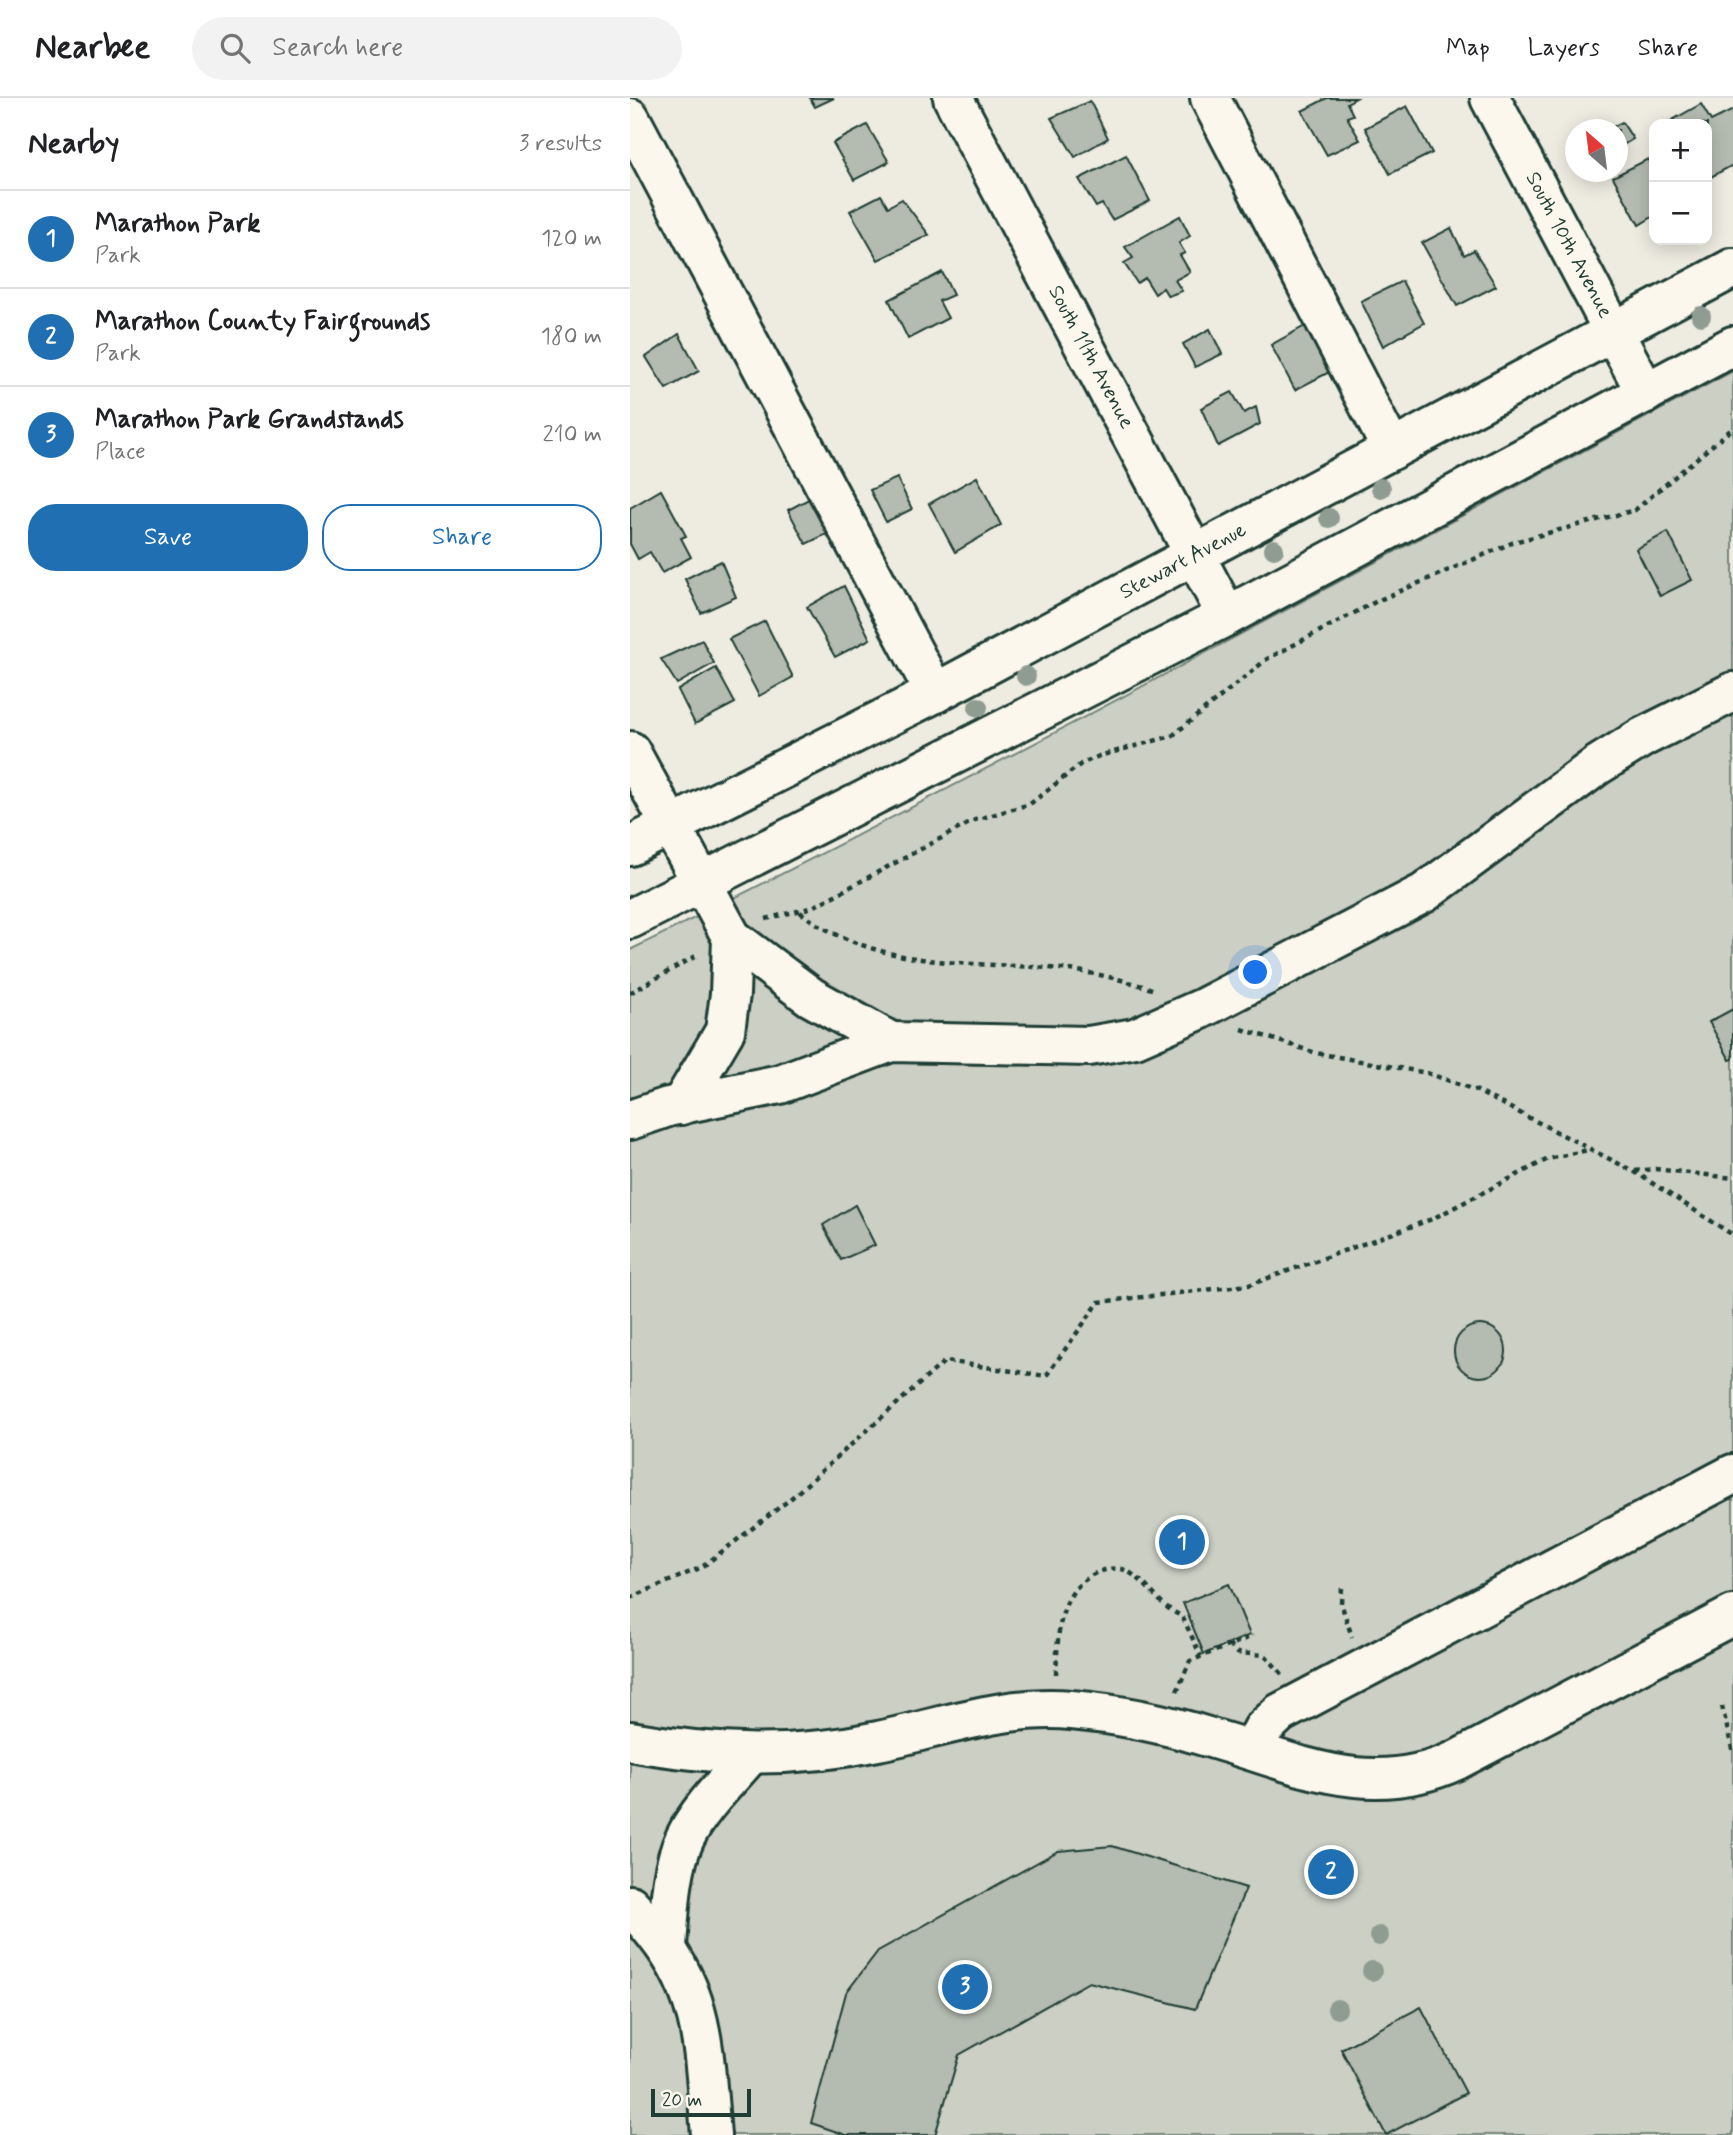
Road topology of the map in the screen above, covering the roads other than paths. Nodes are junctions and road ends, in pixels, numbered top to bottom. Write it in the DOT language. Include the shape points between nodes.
graph roads {
  1 [pos="953,98"];
  2 [pos="1210,98"];
  3 [pos="1490,98"];
  4 [pos="630,118"];
  5 [pos="1733,268"];
  6 [pos="1615,331"];
  7 [pos="1733,346"];
  8 [pos="1646,393"];
  9 [pos="1392,450"];
  10 [pos="1195,555"];
  11 [pos="1227,616"];
  12 [pos="1733,692"];
  13 [pos="935,693"];
  14 [pos="630,751"];
  15 [pos="671,826"];
  16 [pos="630,846"];
  17 [pos="702,884"];
  18 [pos="630,919"];
  19 [pos="732,939"];
  20 [pos="891,1042"];
  21 [pos="681,1105"];
  22 [pos="630,1120"];
  23 [pos="1733,1474"];
  24 [pos="1733,1615"];
  25 [pos="630,1741"];
  26 [pos="1252,1751"];
  27 [pos="750,1755"];
  28 [pos="630,1905"];
  29 [pos="667,1946"];
  30 [pos="711,2135"];
  1 -- 10 [label="main road, South 11th Avenue"];
  2 -- 9 [label="main road"];
  3 -- 6 [label="main road, South 10th Avenue"];
  4 -- 13 [label="main road"];
  5 -- 6 [label="main road, Stewart Avenue"];
  6 -- 8 [label="main road, South 10th Avenue"];
  6 -- 9 [label="main road, Stewart Avenue"];
  7 -- 8 [label="main road"];
  8 -- 11 [label="main road"];
  9 -- 10 [label="main road, Stewart Avenue"];
  10 -- 11 [label="main road, South 11th Avenue"];
  10 -- 13 [label="main road, Stewart Avenue"];
  11 -- 17 [label="main road"];
  12 -- 20 [label="main road" via="1619,752 1424,893 1201,1009 1135,1038 1102,1045"];
  13 -- 15 [label="main road, Stewart Avenue"];
  14 -- 15 [label="main road"];
  15 -- 16 [label="main road, Stewart Avenue"];
  15 -- 17 [label="main road"];
  17 -- 18 [label="main road"];
  17 -- 19 [label="main road"];
  19 -- 20 [label="main road" via="811,997"];
  19 -- 21 [label="main road" via="725,1031"];
  20 -- 21 [label="main road" via="780,1084"];
  21 -- 22 [label="main road"];
  23 -- 26 [label="main road" via="1300,1702 1271,1720"];
  24 -- 26 [label="main road" via="1424,1773 1394,1779 1346,1777"];
  25 -- 27 [label="main road"];
  26 -- 27 [label="main road" via="1172,1727 1054,1709 1008,1713 850,1747"];
  27 -- 29 [label="main road" via="685,1838 675,1869"];
  28 -- 29 [label="main road"];
  29 -- 30 [label="main road" via="683,1972 697,2012"];
}
